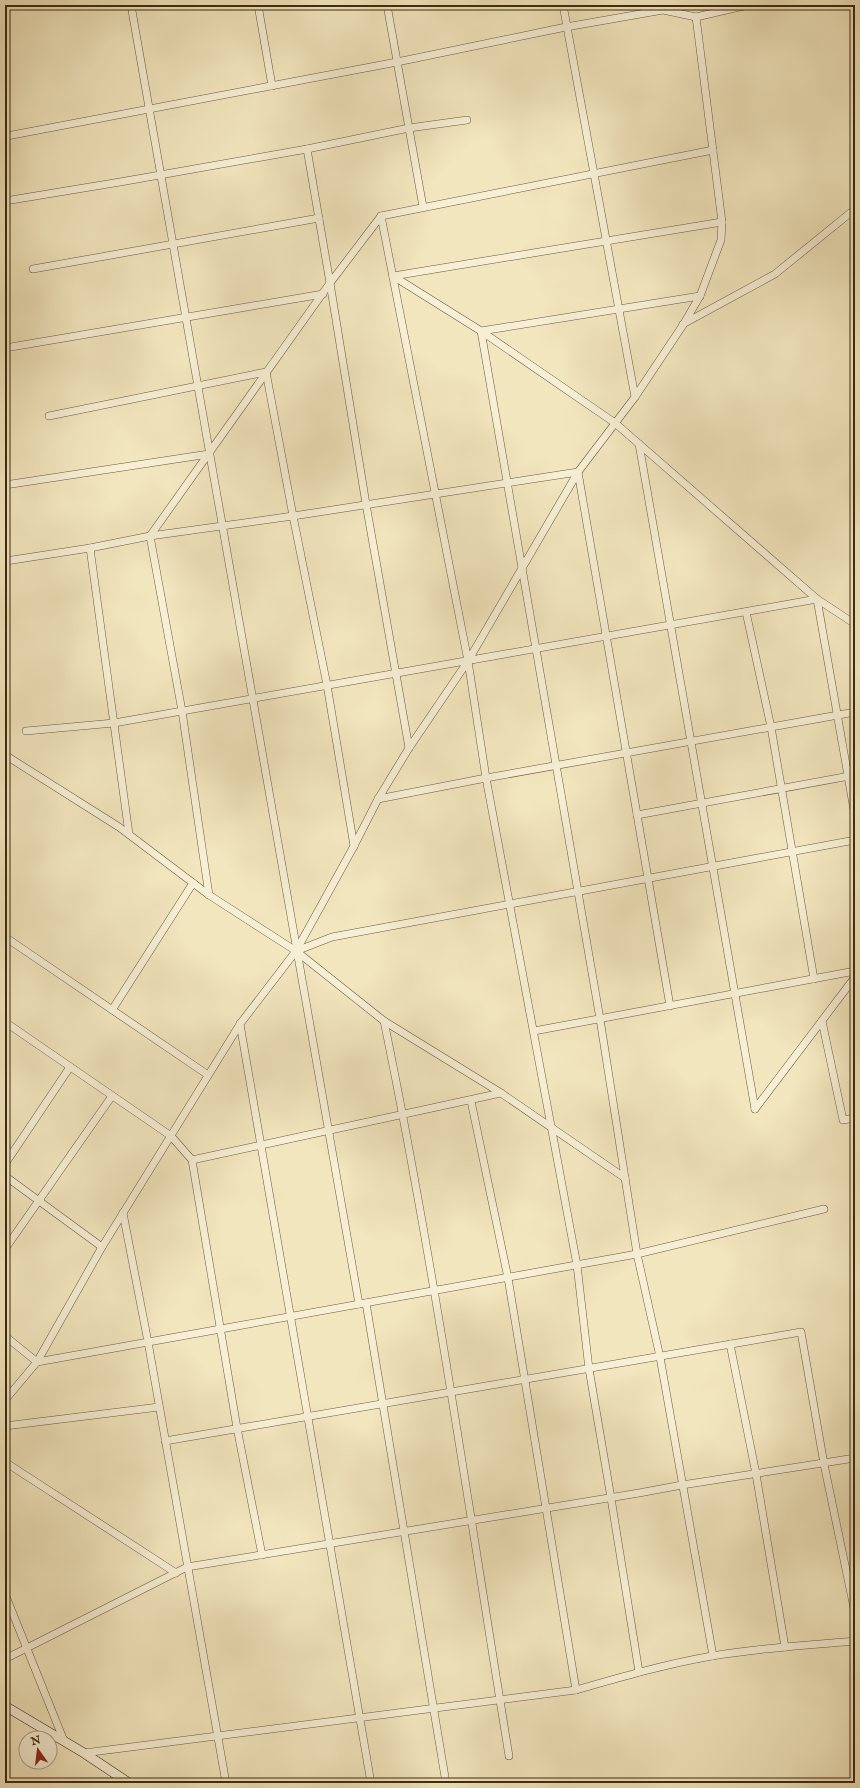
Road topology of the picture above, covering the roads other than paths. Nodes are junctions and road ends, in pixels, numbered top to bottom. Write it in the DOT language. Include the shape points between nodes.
graph roads {
  1 [pos="131,5"];
  2 [pos="258,5"];
  3 [pos="387,5"];
  4 [pos="563,5"];
  5 [pos="748,5"];
  6 [pos="696,17"];
  7 [pos="566,27"];
  8 [pos="397,62"];
  9 [pos="272,86"];
  10 [pos="149,109"];
  11 [pos="467,120"];
  12 [pos="409,128"];
  13 [pos="7,136"];
  14 [pos="307,149"];
  15 [pos="712,150"];
  16 [pos="593,173"];
  17 [pos="160,175"];
  18 [pos="5,201"];
  19 [pos="423,207"];
  20 [pos="855,209"];
  21 [pos="381,216"];
  22 [pos="319,218"];
  23 [pos="722,222"];
  24 [pos="606,241"];
  25 [pos="173,244"];
  26 [pos="33,269"];
  27 [pos="393,276"];
  28 [pos="330,283"];
  29 [pos="322,294"];
  30 [pos="700,296"];
  31 [pos="618,309"];
  32 [pos="185,317"];
  33 [pos="683,325"];
  34 [pos="481,332"];
  35 [pos="5,348"];
  36 [pos="266,372"];
  37 [pos="198,386"];
  38 [pos="635,397"];
  39 [pos="49,416"];
  40 [pos="615,423"];
  41 [pos="639,444"];
  42 [pos="209,454"];
  43 [pos="578,472"];
  44 [pos="507,482"];
  45 [pos="5,485"];
  46 [pos="435,494"];
  47 [pos="366,504"];
  48 [pos="293,516"];
  49 [pos="222,527"];
  50 [pos="150,536"];
  51 [pos="90,548"];
  52 [pos="6,561"];
  53 [pos="522,567"];
  54 [pos="817,600"];
  55 [pos="746,612"];
  56 [pos="855,624"];
  57 [pos="671,625"];
  58 [pos="606,636"];
  59 [pos="536,649"];
  60 [pos="468,660"];
  61 [pos="396,673"];
  62 [pos="327,685"];
  63 [pos="252,699"];
  64 [pos="182,712"];
  65 [pos="855,712"];
  66 [pos="837,715"];
  67 [pos="114,724"];
  68 [pos="771,727"];
  69 [pos="26,731"];
  70 [pos="691,741"];
  71 [pos="409,748"];
  72 [pos="626,753"];
  73 [pos="5,755"];
  74 [pos="556,765"];
  75 [pos="852,776"];
  76 [pos="486,778"];
  77 [pos="781,789"];
  78 [pos="378,799"];
  79 [pos="702,804"];
  80 [pos="637,815"];
  81 [pos="855,816"];
  82 [pos="129,834"];
  83 [pos="855,840"];
  84 [pos="354,846"];
  85 [pos="792,851"];
  86 [pos="713,866"];
  87 [pos="648,878"];
  88 [pos="194,883"];
  89 [pos="578,891"];
  90 [pos="209,895"];
  91 [pos="510,904"];
  92 [pos="5,937"];
  93 [pos="296,951"];
  94 [pos="855,971"];
  95 [pos="855,978"];
  96 [pos="814,979"];
  97 [pos="735,994"];
  98 [pos="670,1006"];
  99 [pos="112,1010"];
  100 [pos="600,1019"];
  101 [pos="384,1021"];
  102 [pos="822,1021"];
  103 [pos="5,1022"];
  104 [pos="240,1024"];
  105 [pos="534,1031"];
  106 [pos="70,1067"];
  107 [pos="208,1075"];
  108 [pos="501,1093"];
  109 [pos="112,1096"];
  110 [pos="471,1101"];
  111 [pos="403,1114"];
  112 [pos="855,1118"];
  113 [pos="551,1127"];
  114 [pos="328,1131"];
  115 [pos="171,1136"];
  116 [pos="261,1145"];
  117 [pos="192,1160"];
  118 [pos="5,1164"];
  119 [pos="5,1176"];
  120 [pos="625,1178"];
  121 [pos="39,1201"];
  122 [pos="824,1209"];
  123 [pos="123,1213"];
  124 [pos="102,1247"];
  125 [pos="5,1249"];
  126 [pos="637,1254"];
  127 [pos="577,1265"];
  128 [pos="508,1278"];
  129 [pos="434,1291"];
  130 [pos="362,1304"];
  131 [pos="291,1317"];
  132 [pos="221,1329"];
  133 [pos="5,1336"];
  134 [pos="148,1342"];
  135 [pos="730,1344"];
  136 [pos="660,1357"];
  137 [pos="37,1362"];
  138 [pos="589,1369"];
  139 [pos="525,1380"];
  140 [pos="450,1392"];
  141 [pos="5,1400"];
  142 [pos="383,1404"];
  143 [pos="159,1407"];
  144 [pos="308,1416"];
  145 [pos="5,1426"];
  146 [pos="237,1428"];
  147 [pos="165,1441"];
  148 [pos="855,1458"];
  149 [pos="5,1462"];
  150 [pos="824,1464"];
  151 [pos="756,1474"];
  152 [pos="682,1485"];
  153 [pos="611,1498"];
  154 [pos="546,1509"];
  155 [pos="471,1521"];
  156 [pos="404,1532"];
  157 [pos="330,1544"];
  158 [pos="262,1555"];
  159 [pos="187,1567"];
  160 [pos="176,1572"];
  161 [pos="5,1594"];
  162 [pos="855,1613"];
  163 [pos="855,1641"];
  164 [pos="785,1647"];
  165 [pos="27,1648"];
  166 [pos="713,1656"];
  167 [pos="5,1659"];
  168 [pos="639,1672"];
  169 [pos="576,1690"];
  170 [pos="500,1700"];
  171 [pos="5,1706"];
  172 [pos="434,1708"];
  173 [pos="360,1718"];
  174 [pos="218,1736"];
  175 [pos="64,1741"];
  176 [pos="84,1753"];
  177 [pos="509,1756"];
  178 [pos="129,1783"];
  179 [pos="226,1783"];
  180 [pos="371,1783"];
  181 [pos="446,1783"];
  1 -- 10 [label="street"];
  2 -- 9 [label="street"];
  3 -- 8 [label="street"];
  4 -- 7 [label="street"];
  5 -- 6 [label="street"];
  6 -- 7 [label="street" via="664,10"];
  6 -- 15 [label="street"];
  7 -- 8 [label="street"];
  7 -- 16 [label="street"];
  8 -- 9 [label="street"];
  8 -- 12 [label="street"];
  9 -- 10 [label="street"];
  10 -- 13 [label="street"];
  10 -- 17 [label="street"];
  11 -- 12 [label="street"];
  12 -- 14 [label="street"];
  12 -- 19 [label="street"];
  14 -- 17 [label="street"];
  14 -- 22 [label="street"];
  15 -- 16 [label="street"];
  15 -- 23 [label="street"];
  16 -- 19 [label="street"];
  16 -- 24 [label="street"];
  17 -- 18 [label="street"];
  17 -- 25 [label="street"];
  19 -- 21 [label="street"];
  20 -- 33 [label="street" via="775,274"];
  21 -- 27 [label="street"];
  21 -- 28 [label="street"];
  22 -- 25 [label="street"];
  22 -- 28 [label="street"];
  23 -- 24 [label="street"];
  23 -- 30 [label="street" via="721,240"];
  24 -- 27 [label="street"];
  24 -- 31 [label="street"];
  25 -- 26 [label="street"];
  25 -- 32 [label="street"];
  27 -- 34 [label="street"];
  27 -- 46 [label="street"];
  28 -- 29 [label="street"];
  28 -- 47 [label="street"];
  29 -- 32 [label="street"];
  29 -- 36 [label="street"];
  30 -- 31 [label="street"];
  30 -- 33 [label="street"];
  31 -- 34 [label="street"];
  31 -- 38 [label="street"];
  32 -- 35 [label="street"];
  32 -- 37 [label="street"];
  33 -- 38 [label="street"];
  34 -- 40 [label="street"];
  34 -- 44 [label="street"];
  36 -- 37 [label="street"];
  36 -- 42 [label="street"];
  36 -- 48 [label="street"];
  37 -- 39 [label="street"];
  37 -- 42 [label="street"];
  38 -- 40 [label="street"];
  40 -- 41 [label="street"];
  40 -- 43 [label="street"];
  41 -- 54 [label="street"];
  41 -- 57 [label="street"];
  42 -- 45 [label="street"];
  42 -- 49 [label="street"];
  42 -- 50 [label="street"];
  43 -- 44 [label="street"];
  43 -- 53 [label="street"];
  43 -- 58 [label="street"];
  44 -- 46 [label="street"];
  44 -- 53 [label="street"];
  46 -- 47 [label="street"];
  46 -- 60 [label="street"];
  47 -- 48 [label="street"];
  47 -- 61 [label="street"];
  48 -- 49 [label="street"];
  48 -- 62 [label="street"];
  49 -- 50 [label="street"];
  49 -- 63 [label="street"];
  50 -- 51 [label="street"];
  50 -- 64 [label="street"];
  51 -- 52 [label="street"];
  51 -- 67 [label="street"];
  53 -- 59 [label="street"];
  53 -- 60 [label="street"];
  54 -- 55 [label="street"];
  54 -- 56 [label="street"];
  54 -- 66 [label="street"];
  55 -- 57 [label="street"];
  55 -- 68 [label="street"];
  57 -- 58 [label="street"];
  57 -- 70 [label="street"];
  58 -- 59 [label="street"];
  58 -- 72 [label="street"];
  59 -- 60 [label="street"];
  59 -- 74 [label="street"];
  60 -- 61 [label="street"];
  60 -- 71 [label="street"];
  60 -- 76 [label="street"];
  61 -- 62 [label="street"];
  61 -- 71 [label="street"];
  62 -- 63 [label="street"];
  62 -- 84 [label="street"];
  63 -- 64 [label="street"];
  63 -- 93 [label="street"];
  64 -- 67 [label="street"];
  64 -- 90 [label="street"];
  65 -- 66 [label="street"];
  66 -- 68 [label="street"];
  66 -- 75 [label="street"];
  67 -- 69 [label="street"];
  67 -- 82 [label="street"];
  68 -- 70 [label="street"];
  68 -- 77 [label="street"];
  70 -- 72 [label="street"];
  70 -- 79 [label="street"];
  71 -- 78 [label="street"];
  72 -- 74 [label="street"];
  72 -- 80 [label="street"];
  73 -- 82 [label="street"];
  74 -- 76 [label="street"];
  74 -- 89 [label="street"];
  75 -- 77 [label="street"];
  75 -- 81 [label="street"];
  76 -- 78 [label="street"];
  76 -- 91 [label="street"];
  77 -- 79 [label="street"];
  77 -- 85 [label="street"];
  78 -- 84 [label="street"];
  79 -- 80 [label="street"];
  79 -- 86 [label="street"];
  80 -- 87 [label="street"];
  82 -- 88 [label="street"];
  83 -- 85 [label="street"];
  84 -- 93 [label="street"];
  85 -- 86 [label="street"];
  85 -- 96 [label="street"];
  86 -- 87 [label="street"];
  86 -- 97 [label="street"];
  87 -- 89 [label="street"];
  87 -- 98 [label="street"];
  88 -- 90 [label="street"];
  88 -- 99 [label="street"];
  89 -- 91 [label="street"];
  89 -- 100 [label="street"];
  90 -- 93 [label="street"];
  91 -- 93 [label="street" via="332,937"];
  91 -- 105 [label="street"];
  92 -- 99 [label="street"];
  93 -- 101 [label="street"];
  93 -- 104 [label="street"];
  93 -- 114 [label="street"];
  94 -- 96 [label="street"];
  95 -- 102 [label="street"];
  96 -- 97 [label="street"];
  97 -- 98 [label="street"];
  97 -- 102 [label="street" via="755,1109"];
  98 -- 100 [label="street"];
  99 -- 107 [label="street"];
  100 -- 105 [label="street"];
  100 -- 120 [label="street"];
  101 -- 108 [label="street"];
  101 -- 111 [label="street"];
  102 -- 112 [label="street" via="844,1120"];
  103 -- 106 [label="street"];
  104 -- 107 [label="street"];
  104 -- 116 [label="street"];
  105 -- 113 [label="street"];
  106 -- 109 [label="street"];
  106 -- 118 [label="street"];
  107 -- 115 [label="street"];
  108 -- 110 [label="street"];
  108 -- 113 [label="street"];
  109 -- 115 [label="street"];
  109 -- 121 [label="street"];
  110 -- 111 [label="street"];
  110 -- 128 [label="street"];
  111 -- 114 [label="street"];
  111 -- 129 [label="street"];
  113 -- 120 [label="street"];
  113 -- 127 [label="street"];
  114 -- 116 [label="street"];
  114 -- 130 [label="street"];
  115 -- 117 [label="street"];
  115 -- 123 [label="street"];
  116 -- 117 [label="street"];
  116 -- 131 [label="street"];
  117 -- 132 [label="street"];
  119 -- 121 [label="street"];
  120 -- 126 [label="street"];
  121 -- 124 [label="street"];
  121 -- 125 [label="street"];
  122 -- 126 [label="street"];
  123 -- 124 [label="street"];
  123 -- 134 [label="street"];
  124 -- 137 [label="street"];
  126 -- 127 [label="street"];
  126 -- 136 [label="street"];
  127 -- 128 [label="street"];
  127 -- 138 [label="street"];
  128 -- 129 [label="street"];
  128 -- 139 [label="street"];
  129 -- 130 [label="street"];
  129 -- 140 [label="street"];
  130 -- 131 [label="street"];
  130 -- 142 [label="street"];
  131 -- 132 [label="street"];
  131 -- 144 [label="street"];
  132 -- 134 [label="street"];
  132 -- 146 [label="street"];
  133 -- 137 [label="street"];
  134 -- 137 [label="street"];
  134 -- 143 [label="street"];
  135 -- 136 [label="street"];
  135 -- 150 [label="street" via="801,1332"];
  135 -- 151 [label="street"];
  136 -- 138 [label="street"];
  136 -- 152 [label="street"];
  137 -- 141 [label="street"];
  138 -- 139 [label="street"];
  138 -- 153 [label="street"];
  139 -- 140 [label="street"];
  139 -- 154 [label="street"];
  140 -- 142 [label="street"];
  140 -- 155 [label="street"];
  142 -- 144 [label="street"];
  142 -- 156 [label="street"];
  143 -- 145 [label="street"];
  143 -- 147 [label="street"];
  144 -- 146 [label="street"];
  144 -- 157 [label="street"];
  146 -- 147 [label="street"];
  146 -- 158 [label="street"];
  147 -- 159 [label="street"];
  148 -- 150 [label="street"];
  149 -- 160 [label="street"];
  150 -- 151 [label="street"];
  150 -- 162 [label="street"];
  151 -- 152 [label="street"];
  151 -- 164 [label="street"];
  152 -- 153 [label="street"];
  152 -- 166 [label="street"];
  153 -- 154 [label="street"];
  153 -- 168 [label="street"];
  154 -- 155 [label="street"];
  154 -- 169 [label="street"];
  155 -- 156 [label="street"];
  155 -- 170 [label="street"];
  156 -- 157 [label="street"];
  156 -- 172 [label="street"];
  157 -- 158 [label="street"];
  157 -- 173 [label="street"];
  158 -- 159 [label="street"];
  159 -- 160 [label="street"];
  159 -- 174 [label="street"];
  160 -- 165 [label="street"];
  161 -- 165 [label="street"];
  163 -- 164 [label="street"];
  164 -- 166 [label="street"];
  165 -- 167 [label="street"];
  165 -- 175 [label="street"];
  166 -- 168 [label="street"];
  168 -- 169 [label="street"];
  169 -- 170 [label="street"];
  170 -- 172 [label="street"];
  170 -- 177 [label="street"];
  171 -- 175 [label="street"];
  172 -- 173 [label="street"];
  172 -- 181 [label="street"];
  173 -- 174 [label="street"];
  173 -- 180 [label="street"];
  174 -- 176 [label="street"];
  174 -- 179 [label="street"];
  175 -- 176 [label="street"];
  176 -- 178 [label="street"];
}
